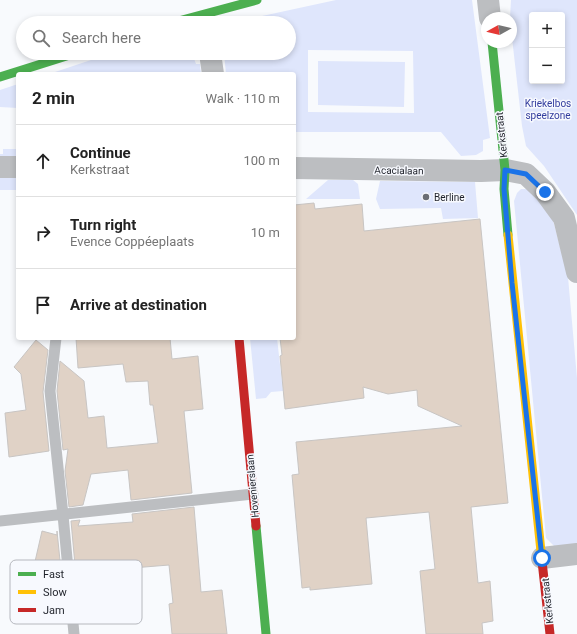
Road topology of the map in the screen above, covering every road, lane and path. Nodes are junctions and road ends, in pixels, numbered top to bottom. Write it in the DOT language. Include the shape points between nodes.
graph roads {
  1 [pos="257,0"];
  2 [pos="488,0"];
  3 [pos="211,12"];
  4 [pos="489,12"];
  5 [pos="196,16"];
  6 [pos="493,48"];
  7 [pos="52,60"];
  8 [pos="211,60"];
  9 [pos="213,72"];
  10 [pos="0,75"];
  11 [pos="0,167"];
  12 [pos="16,167"];
  13 [pos="296,168"];
  14 [pos="505,170"];
  15 [pos="577,267"];
  16 [pos="577,272"];
  17 [pos="56,340"];
  18 [pos="239,340"];
  19 [pos="253,494"];
  20 [pos="63,515"];
  21 [pos="0,521"];
  22 [pos="577,554"];
  23 [pos="542,558"];
  24 [pos="67,560"];
  25 [pos="73,624"];
  26 [pos="74,634"];
  27 [pos="266,634"];
  28 [pos="550,634"];
  1 -- 3 [label="street"];
  2 -- 4 [label="street"];
  3 -- 5 [label="street"];
  6 -- 14 [label="street, Kerkstraat"];
  7 -- 10 [label="street"];
  8 -- 9 [label="street"];
  11 -- 12 [label="street"];
  13 -- 14 [label="street, Acacialaan"];
  14 -- 15 [label="street, Acacialaan" via="526,174 545,192 564,218"];
  14 -- 23 [label="street, Kerkstraat" via="504,189 512,283"];
  15 -- 16 [label="street, Acacialaan"];
  17 -- 20 [label="lane" via="50,392"];
  18 -- 19 [label="street, Hovenierslaan"];
  19 -- 20 [label="lane"];
  19 -- 27 [label="street, Hovenierslaan"];
  20 -- 21 [label="lane"];
  20 -- 24 [label="lane"];
  22 -- 23 [label="street"];
  23 -- 28 [label="street, Kerkstraat"];
  25 -- 26 [label="lane"];
}
